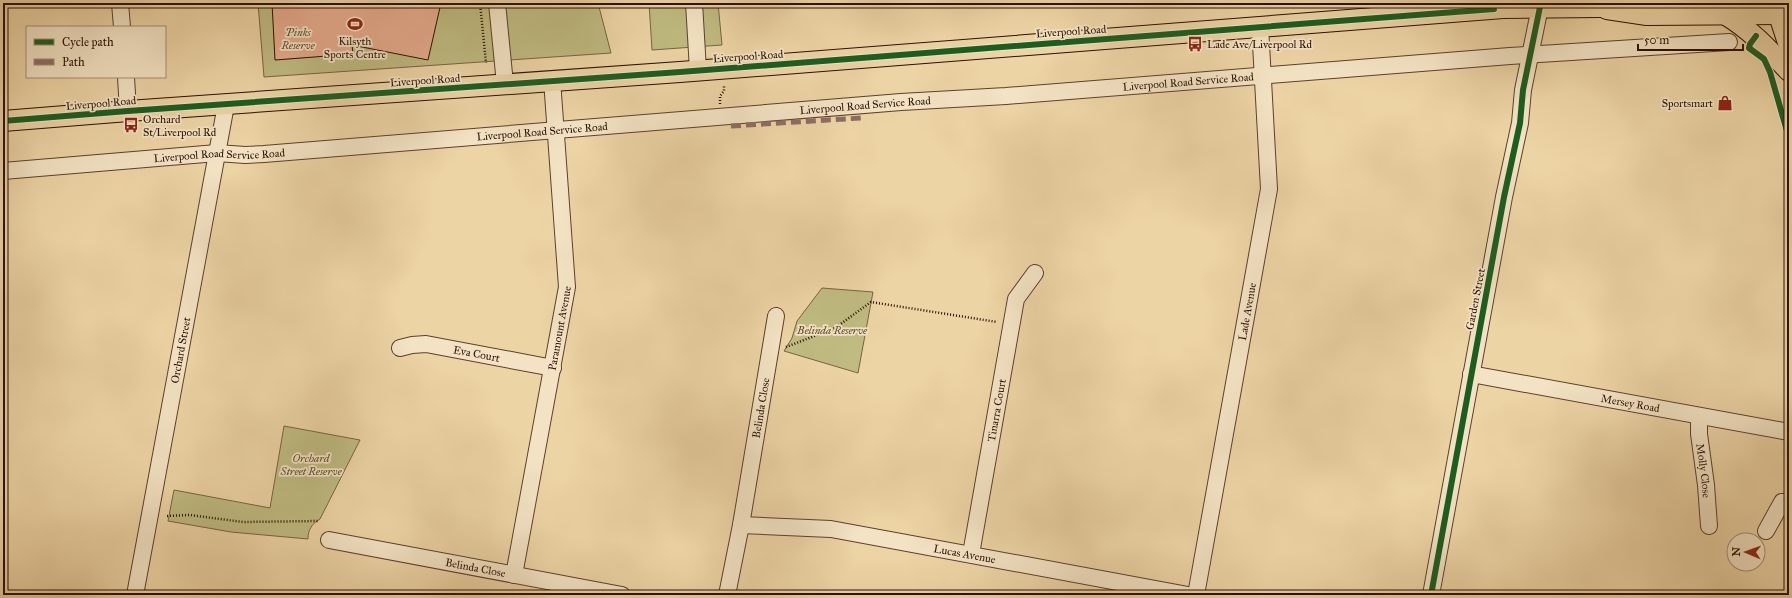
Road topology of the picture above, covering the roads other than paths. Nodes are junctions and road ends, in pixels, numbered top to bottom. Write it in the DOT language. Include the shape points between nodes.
graph roads {
  1 [pos="120,3"];
  2 [pos="497,3"];
  3 [pos="694,3"];
  4 [pos="1625,3"];
  5 [pos="1599,7"];
  6 [pos="1540,8"];
  7 [pos="1781,10"];
  8 [pos="1726,15"];
  9 [pos="122,26"];
  10 [pos="1260,26"];
  11 [pos="1729,42"];
  12 [pos="1789,46"];
  13 [pos="1530,55"];
  14 [pos="698,70"];
  15 [pos="1789,71"];
  16 [pos="1262,76"];
  17 [pos="126,78"];
  18 [pos="552,80"];
  19 [pos="505,84"];
  20 [pos="226,105"];
  21 [pos="128,110"];
  22 [pos="3,121"];
  23 [pos="557,130"];
  24 [pos="217,153"];
  25 [pos="3,171"];
  26 [pos="1035,273"];
  27 [pos="776,316"];
  28 [pos="400,348"];
  29 [pos="553,368"];
  30 [pos="1471,374"];
  31 [pos="1700,416"];
  32 [pos="1789,432"];
  33 [pos="1789,503"];
  34 [pos="741,525"];
  35 [pos="1709,526"];
  36 [pos="1766,531"];
  37 [pos="329,540"];
  38 [pos="971,554"];
  39 [pos="514,575"];
  40 [pos="135,595"];
  41 [pos="622,595"];
  42 [pos="727,595"];
  43 [pos="1188,595"];
  44 [pos="1196,595"];
  45 [pos="1431,595"];
  1 -- 9 [label="street"];
  2 -- 19 [label="street"];
  3 -- 14 [label="street"];
  4 -- 5 [label="main road, Liverpool Road"];
  5 -- 6 [label="main road, Liverpool Road"];
  5 -- 8 [label="main road, Liverpool Road" via="1647,15"];
  6 -- 10 [label="main road, Liverpool Road" via="1503,8"];
  6 -- 13 [label="street, Garden Street"];
  7 -- 8 [label="main road, Liverpool Road"];
  7 -- 12 [label="main road"];
  8 -- 15 [label="main road" via="1756,36"];
  10 -- 14 [label="main road, Liverpool Road"];
  10 -- 16 [label="street, Lade Avenue"];
  11 -- 13 [label="street, Liverpool Road Service Road"];
  13 -- 16 [label="street, Liverpool Road Service Road"];
  13 -- 30 [label="street, Garden Street" via="1517,142 1504,197"];
  14 -- 18 [label="main road, Liverpool Road"];
  16 -- 23 [label="street, Liverpool Road Service Road"];
  16 -- 44 [label="street, Lade Avenue" via="1269,189"];
  17 -- 21 [label="street"];
  18 -- 19 [label="main road, Liverpool Road"];
  18 -- 23 [label="street, Paramount Avenue"];
  19 -- 20 [label="main road, Liverpool Road"];
  20 -- 21 [label="main road, Liverpool Road"];
  20 -- 24 [label="street, Orchard Street"];
  21 -- 22 [label="main road, Liverpool Road"];
  23 -- 24 [label="street, Liverpool Road Service Road" via="264,154"];
  23 -- 29 [label="street, Paramount Avenue" via="568,280"];
  24 -- 25 [label="street, Liverpool Road Service Road"];
  24 -- 40 [label="street, Orchard Street"];
  26 -- 38 [label="street, Tinarra Court" via="1016,299"];
  27 -- 34 [label="street, Belinda Close"];
  28 -- 29 [label="street, Eva Court" via="426,344"];
  29 -- 39 [label="street, Paramount Avenue"];
  30 -- 31 [label="street, Mersey Road"];
  30 -- 45 [label="street, Garden Street"];
  31 -- 32 [label="street, Mersey Road"];
  31 -- 35 [label="street, Molly Close" via="1699,434"];
  33 -- 36 [label="street" via="1782,502"];
  34 -- 38 [label="street, Lucas Avenue" via="831,529"];
  34 -- 42 [label="street, Belinda Close"];
  37 -- 39 [label="street, Belinda Close"];
  38 -- 43 [label="street, Lucas Avenue"];
  39 -- 41 [label="street, Belinda Close"];
}
